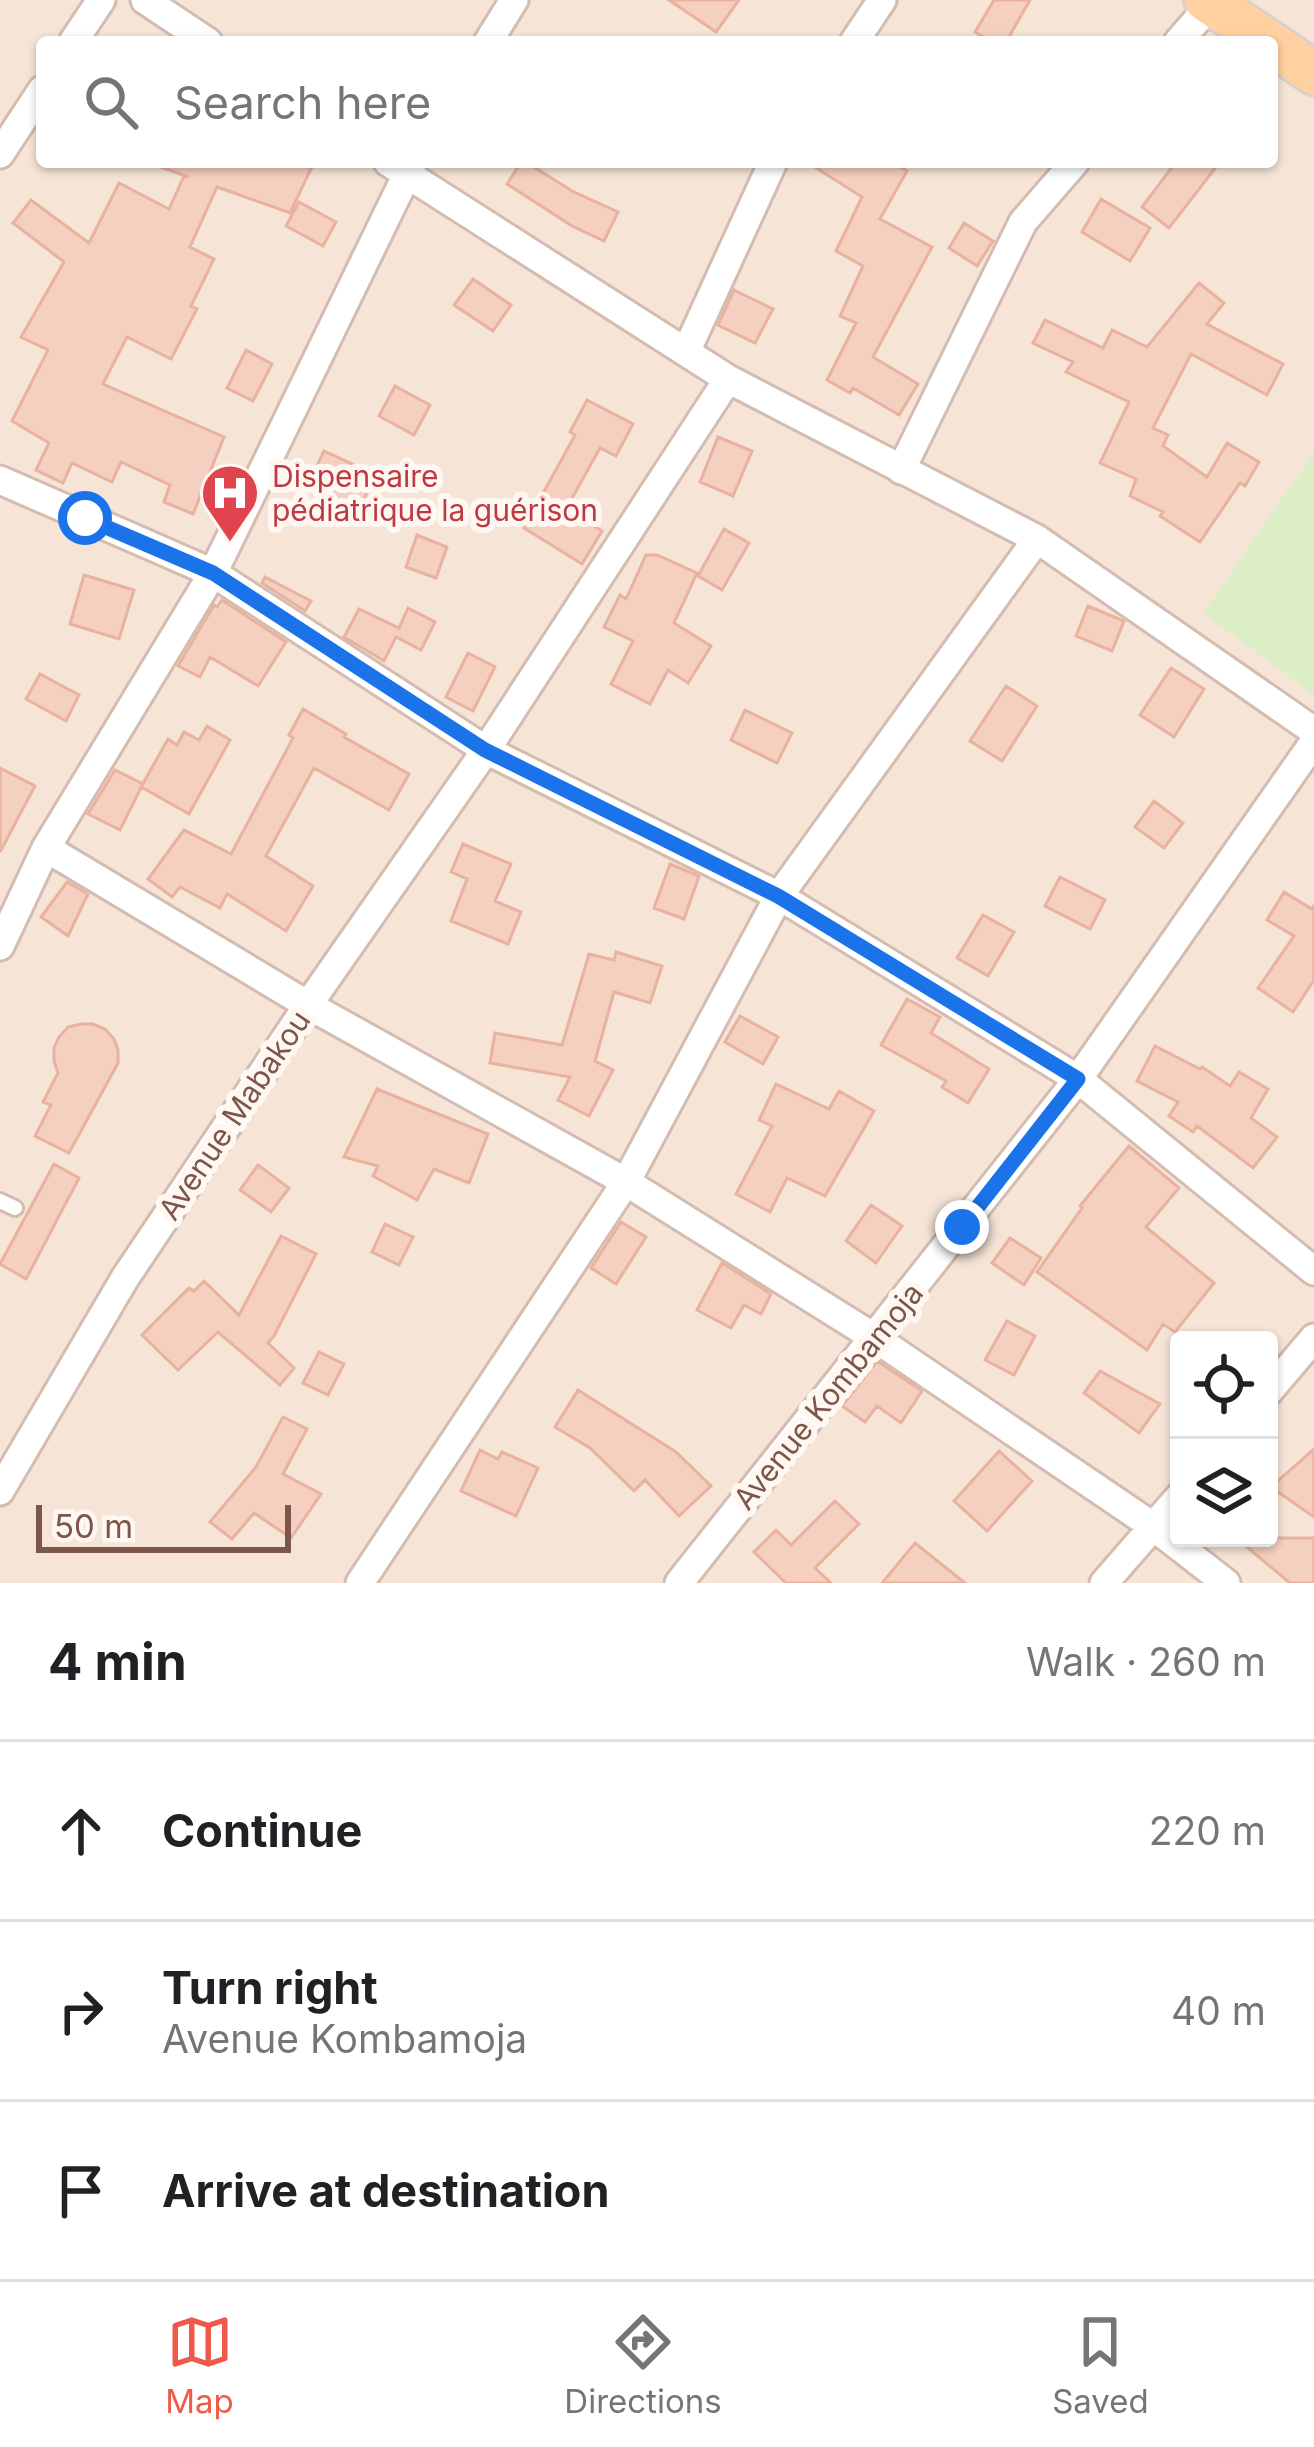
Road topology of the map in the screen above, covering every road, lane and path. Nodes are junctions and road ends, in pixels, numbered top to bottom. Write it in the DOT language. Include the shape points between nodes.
graph roads {
  1 [pos="101,0"];
  2 [pos="145,0"];
  3 [pos="514,0"];
  4 [pos="882,0"];
  5 [pos="1209,2"];
  6 [pos="77,36"];
  7 [pos="199,36"];
  8 [pos="492,36"];
  9 [pos="858,36"];
  10 [pos="1183,36"];
  11 [pos="1260,36"];
  12 [pos="1278,48"];
  13 [pos="1314,73"];
  14 [pos="36,99"];
  15 [pos="0,154"];
  16 [pos="401,168"];
  17 [pos="405,168"];
  18 [pos="770,168"];
  19 [pos="1070,168"];
  20 [pos="686,352"];
  21 [pos="728,379"];
  22 [pos="902,470"];
  23 [pos="0,481"];
  24 [pos="1037,539"];
  25 [pos="213,573"];
  26 [pos="1314,731"];
  27 [pos="1314,742"];
  28 [pos="485,750"];
  29 [pos="46,848"];
  30 [pos="778,896"];
  31 [pos="0,946"];
  32 [pos="308,1005"];
  33 [pos="1078,1079"];
  34 [pos="626,1182"];
  35 [pos="1314,1271"];
  36 [pos="874,1338"];
  37 [pos="1314,1338"];
  38 [pos="1278,1380"];
  39 [pos="0,1491"];
  40 [pos="1170,1508"];
  41 [pos="1154,1527"];
  42 [pos="360,1583"];
  43 [pos="679,1583"];
  44 [pos="1104,1583"];
  45 [pos="1226,1583"];
  1 -- 6 [label="street"];
  2 -- 7 [label="street"];
  3 -- 8 [label="street"];
  4 -- 9 [label="street"];
  5 -- 10 [label="street"];
  5 -- 11 [label="main road"];
  12 -- 13 [label="main road"];
  14 -- 15 [label="street"];
  16 -- 25 [label="street"];
  17 -- 20 [label="street"];
  18 -- 20 [label="street"];
  19 -- 22 [label="street" via="1023,222"];
  20 -- 21 [label="street"];
  21 -- 22 [label="street"];
  21 -- 28 [label="street, Avenue Mabakou"];
  22 -- 24 [label="street"];
  23 -- 25 [label="street"];
  24 -- 26 [label="street"];
  24 -- 30 [label="street"];
  25 -- 28 [label="street"];
  25 -- 29 [label="street"];
  27 -- 33 [label="street, Avenue Kombamoja"];
  28 -- 30 [label="street"];
  28 -- 32 [label="street, Avenue Mabakou"];
  29 -- 31 [label="street"];
  29 -- 32 [label="street"];
  30 -- 33 [label="street"];
  30 -- 34 [label="street"];
  32 -- 34 [label="street"];
  32 -- 39 [label="street, Avenue Mabakou" via="124,1278"];
  33 -- 35 [label="street"];
  33 -- 36 [label="street, Avenue Kombamoja"];
  34 -- 36 [label="street"];
  34 -- 42 [label="street"];
  36 -- 41 [label="street"];
  36 -- 43 [label="street, Avenue Kombamoja"];
  37 -- 38 [label="street"];
  40 -- 41 [label="street"];
  41 -- 44 [label="street"];
  41 -- 45 [label="street"];
}
